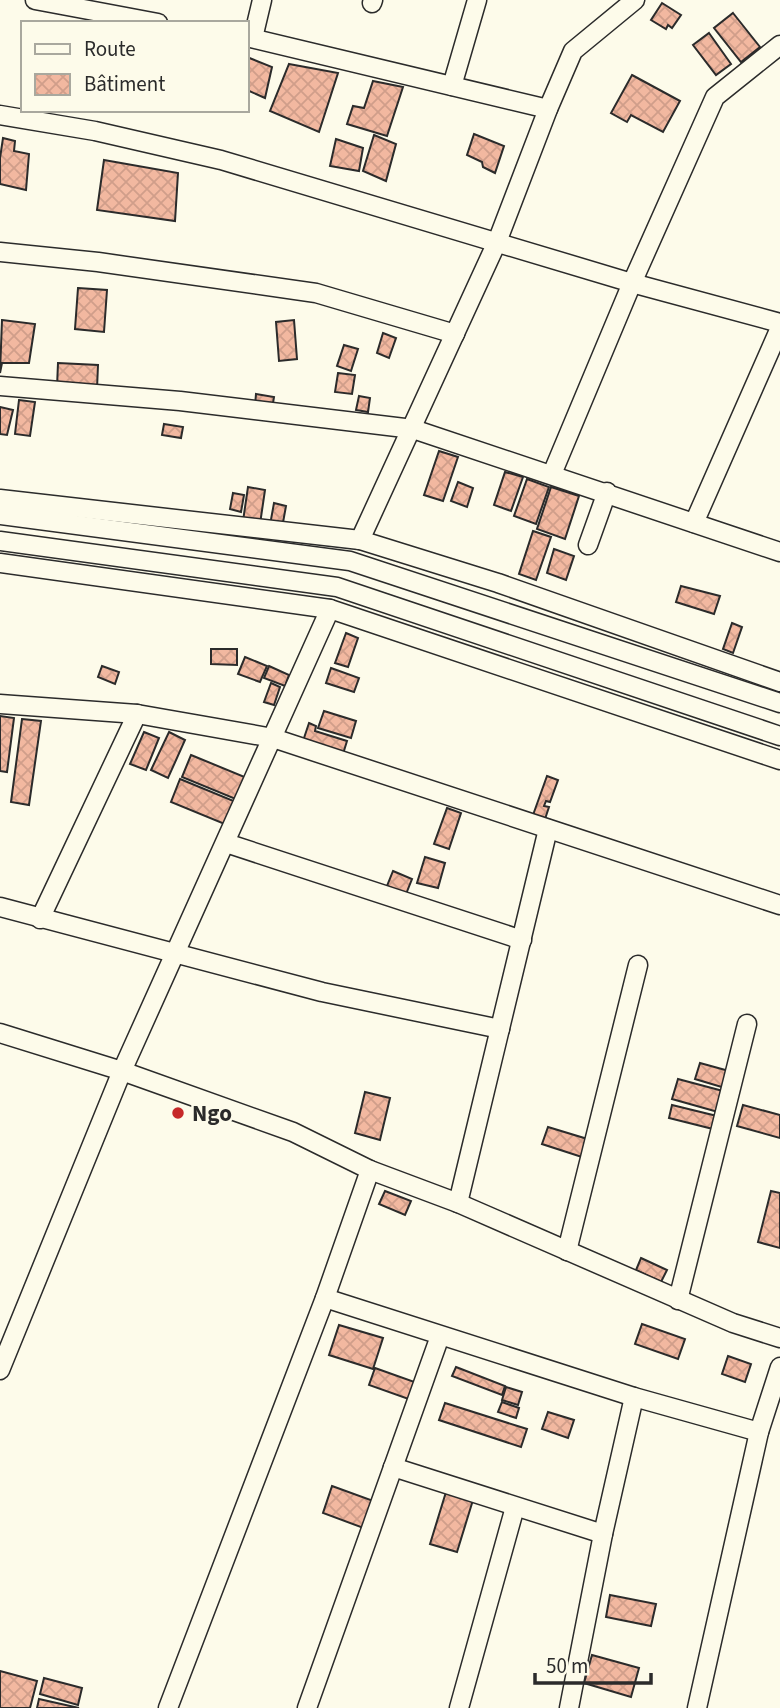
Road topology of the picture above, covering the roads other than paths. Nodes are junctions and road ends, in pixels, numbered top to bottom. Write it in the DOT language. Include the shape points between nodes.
graph roads {
  1 [pos="35,0"];
  2 [pos="262,0"];
  3 [pos="477,0"];
  4 [pos="635,0"];
  5 [pos="122,8"];
  6 [pos="153,21"];
  7 [pos="250,37"];
  8 [pos="780,45"];
  9 [pos="452,86"];
  10 [pos="548,109"];
  11 [pos="0,115"];
  12 [pos="497,242"];
  13 [pos="0,252"];
  14 [pos="632,283"];
  15 [pos="780,325"];
  16 [pos="455,334"];
  17 [pos="0,386"];
  18 [pos="413,429"];
  19 [pos="552,474"];
  20 [pos="607,492"];
  21 [pos="0,499"];
  22 [pos="0,515"];
  23 [pos="694,523"];
  24 [pos="0,541"];
  25 [pos="359,541"];
  26 [pos="588,545"];
  27 [pos="780,552"];
  28 [pos="0,563"];
  29 [pos="498,583"];
  30 [pos="489,606"];
  31 [pos="330,609"];
  32 [pos="780,682"];
  33 [pos="780,703"];
  34 [pos="0,704"];
  35 [pos="136,714"];
  36 [pos="780,736"];
  37 [pos="273,738"];
  38 [pos="780,760"];
  39 [pos="548,829"];
  40 [pos="226,842"];
  41 [pos="780,905"];
  42 [pos="0,907"];
  43 [pos="40,919"];
  44 [pos="522,940"];
  45 [pos="175,954"];
  46 [pos="638,965"];
  47 [pos="747,1024"];
  48 [pos="500,1029"];
  49 [pos="0,1033"];
  50 [pos="122,1071"];
  51 [pos="370,1170"];
  52 [pos="458,1203"];
  53 [pos="567,1251"];
  54 [pos="326,1298"];
  55 [pos="678,1300"];
  56 [pos="6,1334"];
  57 [pos="440,1336"];
  58 [pos="780,1338"];
  59 [pos="780,1367"];
  60 [pos="0,1370"];
  61 [pos="634,1397"];
  62 [pos="759,1432"];
  63 [pos="393,1467"];
  64 [pos="515,1507"];
  65 [pos="603,1534"];
  66 [pos="168,1708"];
  67 [pos="307,1708"];
  68 [pos="458,1708"];
  69 [pos="569,1708"];
  70 [pos="697,1708"];
  1 -- 5 [label="street"];
  2 -- 7 [label="street"];
  3 -- 9 [label="street"];
  4 -- 10 [label="street" via="573,51"];
  5 -- 6 [label="street"];
  7 -- 9 [label="street"];
  8 -- 14 [label="street" via="715,97"];
  9 -- 10 [label="street"];
  10 -- 12 [label="street"];
  11 -- 12 [label="street" via="221,160"];
  12 -- 14 [label="street"];
  12 -- 16 [label="street"];
  13 -- 16 [label="street" via="316,293"];
  14 -- 15 [label="street"];
  14 -- 19 [label="street"];
  15 -- 23 [label="street"];
  16 -- 18 [label="street"];
  17 -- 18 [label="street" via="180,401"];
  18 -- 19 [label="street"];
  18 -- 25 [label="street"];
  19 -- 20 [label="street"];
  20 -- 23 [label="street"];
  20 -- 26 [label="street"];
  21 -- 25 [label="street"];
  22 -- 30 [label="street" via="350,561"];
  23 -- 27 [label="street"];
  24 -- 36 [label="street" via="337,587"];
  25 -- 29 [label="street"];
  28 -- 31 [label="street"];
  29 -- 30 [label="street"];
  29 -- 32 [label="street"];
  30 -- 33 [label="street"];
  31 -- 37 [label="street"];
  31 -- 38 [label="street"];
  34 -- 35 [label="street"];
  35 -- 37 [label="street"];
  35 -- 43 [label="street"];
  37 -- 39 [label="street"];
  37 -- 40 [label="street"];
  39 -- 41 [label="street"];
  39 -- 44 [label="street"];
  40 -- 44 [label="street"];
  40 -- 45 [label="street"];
  42 -- 43 [label="street"];
  43 -- 45 [label="street"];
  44 -- 48 [label="street"];
  45 -- 48 [label="street" via="322,992"];
  45 -- 50 [label="street"];
  46 -- 53 [label="street"];
  47 -- 55 [label="street"];
  48 -- 52 [label="street"];
  49 -- 50 [label="street"];
  50 -- 51 [label="street" via="293,1132"];
  50 -- 56 [label="street"];
  51 -- 52 [label="street"];
  51 -- 54 [label="street"];
  52 -- 53 [label="street"];
  53 -- 55 [label="street"];
  54 -- 57 [label="street"];
  54 -- 66 [label="street"];
  55 -- 58 [label="street"];
  56 -- 60 [label="street"];
  57 -- 61 [label="street"];
  57 -- 63 [label="street"];
  59 -- 62 [label="street"];
  61 -- 62 [label="street"];
  61 -- 65 [label="street"];
  62 -- 70 [label="street"];
  63 -- 64 [label="street"];
  63 -- 67 [label="street"];
  64 -- 65 [label="street"];
  64 -- 68 [label="street"];
  65 -- 69 [label="street"];
}
